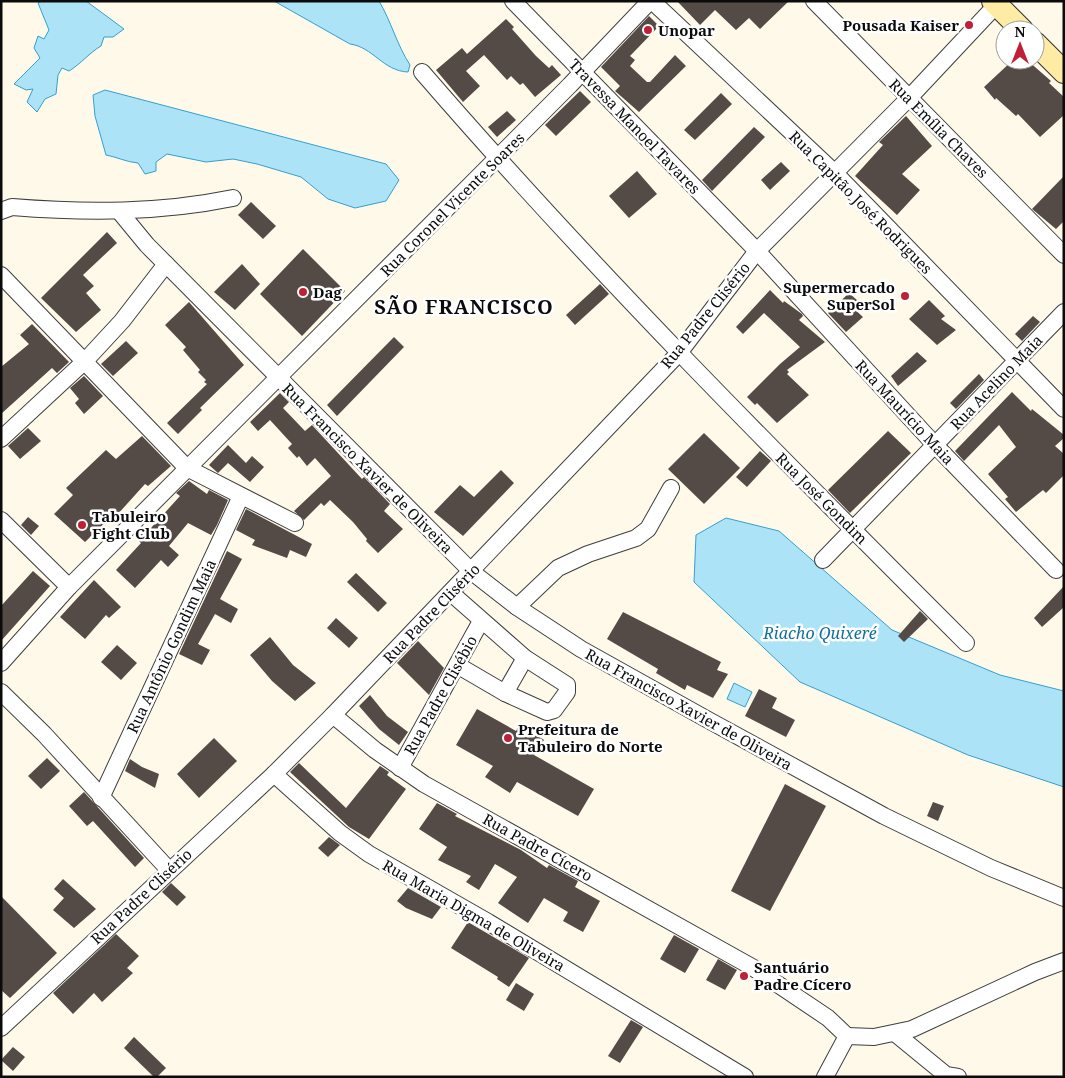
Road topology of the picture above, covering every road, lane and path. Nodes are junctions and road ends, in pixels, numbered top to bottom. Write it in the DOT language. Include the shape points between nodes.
graph roads {
  1 [pos="513,1"];
  2 [pos="651,1"];
  3 [pos="814,1"];
  4 [pos="997,2"];
  5 [pos="1013,20"];
  6 [pos="1045,53"];
  7 [pos="422,72"];
  8 [pos="583,72"];
  9 [pos="1064,72"];
  10 [pos="909,98"];
  11 [pos="497,158"];
  12 [pos="835,174"];
  13 [pos="233,198"];
  14 [pos="1,211"];
  15 [pos="120,211"];
  16 [pos="757,251"];
  17 [pos="1064,254"];
  18 [pos="166,264"];
  19 [pos="1,275"];
  20 [pos="1064,312"];
  21 [pos="679,353"];
  22 [pos="84,361"];
  23 [pos="1017,362"];
  24 [pos="278,378"];
  25 [pos="1064,409"];
  26 [pos="1,439"];
  27 [pos="935,445"];
  28 [pos="187,468"];
  29 [pos="671,488"];
  30 [pos="241,496"];
  31 [pos="1,520"];
  32 [pos="295,523"];
  33 [pos="853,530"];
  34 [pos="823,560"];
  35 [pos="1056,570"];
  36 [pos="472,572"];
  37 [pos="69,587"];
  38 [pos="450,593"];
  39 [pos="518,606"];
  40 [pos="481,621"];
  41 [pos="966,643"];
  42 [pos="525,658"];
  43 [pos="1,663"];
  44 [pos="457,665"];
  45 [pos="1,692"];
  46 [pos="505,693"];
  47 [pos="333,715"];
  48 [pos="400,768"];
  49 [pos="274,774"];
  50 [pos="102,798"];
  51 [pos="169,870"];
  52 [pos="1064,898"];
  53 [pos="1064,961"];
  54 [pos="1,1028"];
  55 [pos="896,1034"];
  56 [pos="847,1036"];
  57 [pos="745,1077"];
  58 [pos="825,1077"];
  59 [pos="958,1077"];
  1 -- 8 [label="street, Travessa Manoel Tavares"];
  2 -- 8 [label="street, Rua Coronel Vicente Soares"];
  2 -- 12 [label="street, Rua Capitão José Rodrigues"];
  3 -- 10 [label="street, Rua Emília Chaves"];
  4 -- 5 [label="main road"];
  4 -- 10 [label="street, Rua Padre Clisério"];
  6 -- 9 [label="main road"];
  7 -- 11 [label="street, Rua José Gondim"];
  8 -- 11 [label="street, Rua Coronel Vicente Soares"];
  8 -- 16 [label="street, Travessa Manoel Tavares"];
  10 -- 12 [label="street, Rua Padre Clisério"];
  10 -- 17 [label="street, Rua Emília Chaves"];
  11 -- 21 [label="street, Rua José Gondim"];
  11 -- 24 [label="street, Rua Coronel Vicente Soares"];
  12 -- 16 [label="street, Rua Padre Clisério"];
  12 -- 23 [label="street, Rua Capitão José Rodrigues"];
  13 -- 15 [label="street" via="195,206"];
  14 -- 15 [label="street" via="12,207"];
  15 -- 18 [label="street, Rua Francisco Xavier de Oliveira"];
  16 -- 21 [label="street, Rua Padre Clisério"];
  16 -- 27 [label="street, Rua Maurício Maia"];
  18 -- 22 [label="street" via="122,321"];
  18 -- 24 [label="street, Rua Francisco Xavier de Oliveira"];
  19 -- 22 [label="street"];
  20 -- 23 [label="street, Rua Acelino Maia"];
  21 -- 33 [label="street, Rua José Gondim"];
  21 -- 36 [label="street, Rua Padre Clisério"];
  22 -- 26 [label="street"];
  22 -- 28 [label="street"];
  23 -- 25 [label="street, Rua Capitão José Rodrigues"];
  23 -- 27 [label="street, Rua Acelino Maia"];
  24 -- 28 [label="street, Rua Coronel Vicente Soares"];
  24 -- 36 [label="street, Rua Francisco Xavier de Oliveira"];
  27 -- 33 [label="street, Rua Acelino Maia"];
  27 -- 35 [label="street, Rua Maurício Maia"];
  28 -- 30 [label="street"];
  28 -- 37 [label="street, Rua Coronel Vicente Soares"];
  29 -- 39 [label="street" via="648,529 636,538 558,568"];
  30 -- 32 [label="street"];
  30 -- 50 [label="street, Rua Antônio Gondim Maia"];
  31 -- 37 [label="street"];
  33 -- 34 [label="street, Rua Acelino Maia"];
  33 -- 41 [label="street, Rua José Gondim"];
  36 -- 38 [label="street, Rua Padre Clisério"];
  36 -- 39 [label="street, Rua Francisco Xavier de Oliveira"];
  37 -- 43 [label="street, Rua Coronel Vicente Soares"];
  38 -- 40 [label="street"];
  38 -- 47 [label="street, Rua Padre Clisério"];
  39 -- 52 [label="street, Rua Francisco Xavier de Oliveira" via="590,654 884,816 992,868"];
  40 -- 42 [label="street"];
  40 -- 44 [label="street, Rua Padre Clisébio"];
  42 -- 46 [label="street"];
  42 -- 46 [label="street" via="567,685 567,692 554,710 547,712"];
  44 -- 46 [label="street"];
  44 -- 48 [label="street, Rua Padre Clisébio"];
  45 -- 50 [label="street"];
  47 -- 48 [label="street, Rua Padre Cícero"];
  47 -- 49 [label="street, Rua Padre Clisério"];
  48 -- 56 [label="street, Rua Padre Cícero" via="752,967 828,1018"];
  49 -- 51 [label="street, Rua Padre Clisério"];
  49 -- 57 [label="street, Rua Maria Digma de Oliveira" via="340,833 369,854"];
  50 -- 51 [label="street"];
  51 -- 54 [label="street, Rua Padre Clisério"];
  53 -- 55 [label="street"];
  55 -- 56 [label="street"];
  55 -- 59 [label="street" via="946,1075"];
  56 -- 58 [label="street"];
}
